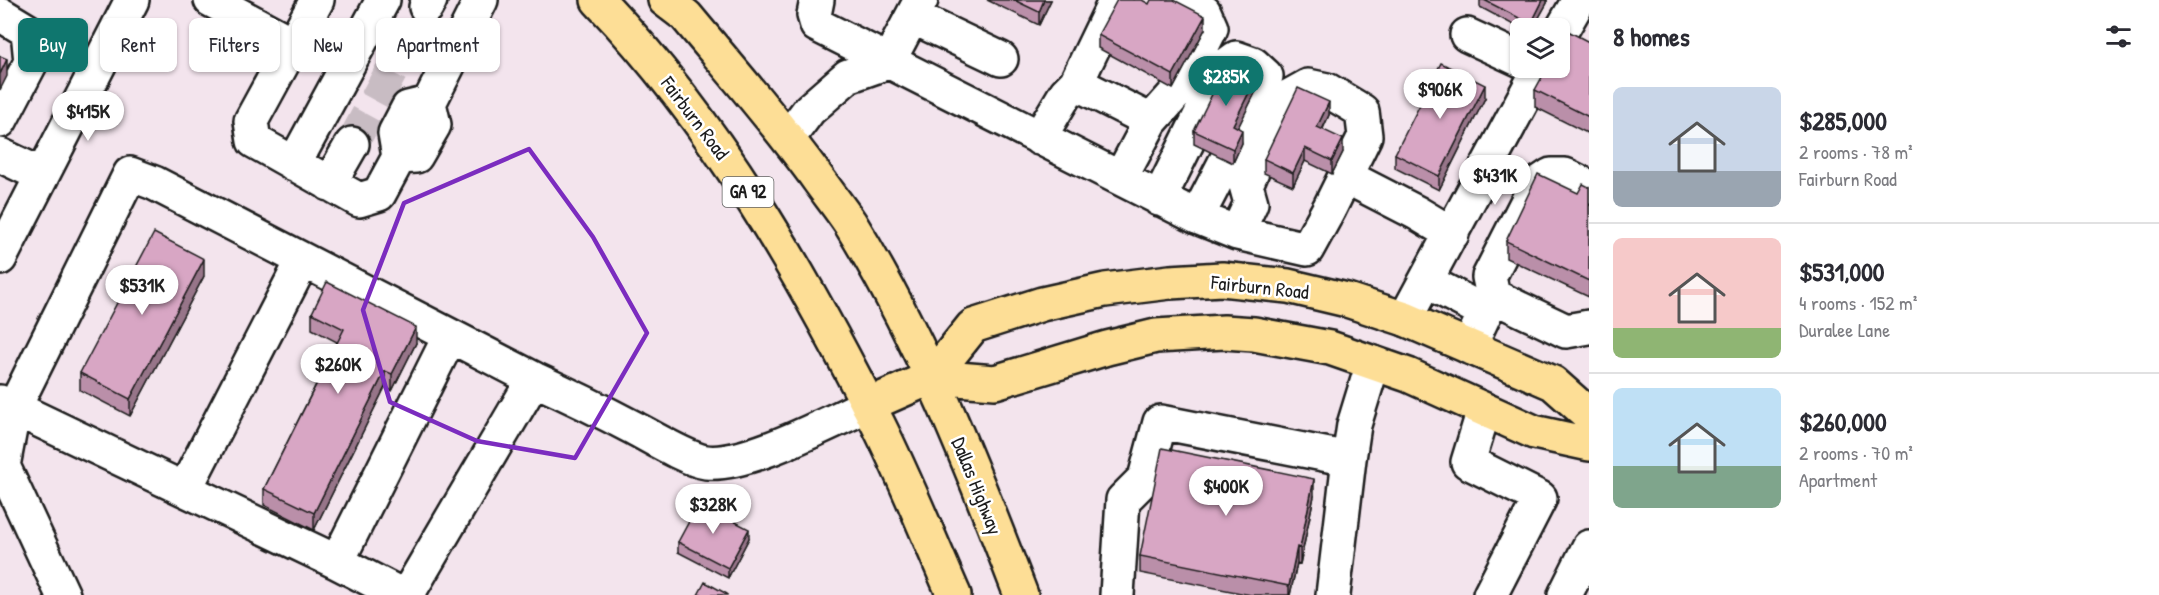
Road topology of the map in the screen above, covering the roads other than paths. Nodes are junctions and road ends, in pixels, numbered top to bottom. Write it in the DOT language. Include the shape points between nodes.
graph roads {
  1 [pos="132,0"];
  2 [pos="211,0"];
  3 [pos="317,0"];
  4 [pos="383,0"];
  5 [pos="481,0"];
  6 [pos="598,0"];
  7 [pos="665,0"];
  8 [pos="817,0"];
  9 [pos="1116,0"];
  10 [pos="1182,0"];
  11 [pos="917,9"];
  12 [pos="0,14"];
  13 [pos="307,18"];
  14 [pos="1467,35"];
  15 [pos="292,43"];
  16 [pos="292,46"];
  17 [pos="1510,55"];
  18 [pos="1001,59"];
  19 [pos="888,62"];
  20 [pos="1528,78"];
  21 [pos="1076,83"];
  22 [pos="1150,121"];
  23 [pos="0,122"];
  24 [pos="788,138"];
  25 [pos="1039,138"];
  26 [pos="352,144"];
  27 [pos="0,155"];
  28 [pos="294,164"];
  29 [pos="42,175"];
  30 [pos="1345,176"];
  31 [pos="1121,177"];
  32 [pos="329,184"];
  33 [pos="1589,187"];
  34 [pos="1159,199"];
  35 [pos="1197,218"];
  36 [pos="1237,232"];
  37 [pos="1452,234"];
  38 [pos="0,258"];
  39 [pos="303,260"];
  40 [pos="1426,281"];
  41 [pos="1489,304"];
  42 [pos="1405,319"];
  43 [pos="1589,327"];
  44 [pos="450,336"];
  45 [pos="1470,347"];
  46 [pos="1373,363"];
  47 [pos="932,377"];
  48 [pos="534,379"];
  49 [pos="7,405"];
  50 [pos="868,405"];
  51 [pos="1484,410"];
  52 [pos="1589,415"];
  53 [pos="1589,444"];
  54 [pos="1349,459"];
  55 [pos="2,469"];
  56 [pos="186,489"];
  57 [pos="1589,547"];
  58 [pos="337,562"];
  59 [pos="63,595"];
  60 [pos="401,595"];
  61 [pos="407,595"];
  62 [pos="954,595"];
  63 [pos="1021,595"];
  64 [pos="1117,595"];
  65 [pos="1333,595"];
  66 [pos="1490,595"];
  67 [pos="1565,595"];
  1 -- 29 [label="street"];
  2 -- 15 [label="street"];
  3 -- 13 [label="street"];
  4 -- 28 [label="street"];
  5 -- 32 [label="street" via="429,103 434,125 416,156 399,157 379,194 359,200"];
  6 -- 50 [label="main road, Fairburn Road / GA 92" via="634,37 752,197 810,293"];
  7 -- 24 [label="main road" via="686,16"];
  8 -- 19 [label="street" via="817,25"];
  9 -- 21 [label="street"];
  10 -- 22 [label="street" via="1204,12 1211,28 1176,93"];
  11 -- 18 [label="street"];
  11 -- 19 [label="street"];
  12 -- 23 [label="street" via="28,31 31,62"];
  14 -- 17 [label="street"];
  16 -- 28 [label="street" via="251,121 254,141"];
  19 -- 24 [label="street" via="848,76 809,110"];
  19 -- 25 [label="street"];
  20 -- 37 [label="street"];
  21 -- 22 [label="street"];
  21 -- 25 [label="street"];
  22 -- 31 [label="street"];
  24 -- 47 [label="main road" via="849,221 901,312"];
  25 -- 31 [label="street"];
  26 -- 32 [label="street"];
  27 -- 29 [label="street"];
  28 -- 32 [label="street"];
  29 -- 38 [label="street"];
  30 -- 36 [label="street" via="1306,249"];
  30 -- 36 [label="street" via="1365,136 1362,111 1327,90 1302,88 1290,96 1272,123 1246,185 1251,203"];
  30 -- 37 [label="street"];
  31 -- 34 [label="street"];
  33 -- 41 [label="street" via="1565,175 1551,176 1536,185 1489,278"];
  34 -- 35 [label="street"];
  34 -- 35 [label="street" via="1225,66 1236,58 1253,64 1266,76 1260,93"];
  35 -- 36 [label="street"];
  37 -- 40 [label="street"];
  39 -- 44 [label="street"];
  39 -- 49 [label="street" via="130,174"];
  39 -- 56 [label="street"];
  40 -- 41 [label="street"];
  40 -- 42 [label="street"];
  41 -- 43 [label="street" via="1566,331"];
  41 -- 45 [label="street"];
  42 -- 45 [label="main road, Fairburn Road"];
  42 -- 47 [label="main road, Fairburn Road" via="1288,286 1222,279 1105,290 1042,304 973,327"];
  44 -- 48 [label="street"];
  44 -- 58 [label="street"];
  45 -- 52 [label="main road, Fairburn Road" via="1553,383"];
  46 -- 47 [label="main road, Fairburn Road" via="1330,348 1280,338 1212,332 1132,341 995,382"];
  46 -- 51 [label="main road, Fairburn Road"];
  46 -- 54 [label="street" via="1354,425"];
  47 -- 50 [label="main road, Fairburn Road"];
  47 -- 63 [label="main road, Dallas Highway"];
  48 -- 50 [label="street" via="705,462 753,454"];
  48 -- 61 [label="street"];
  49 -- 55 [label="street"];
  49 -- 56 [label="street"];
  50 -- 62 [label="main road, GA 92"];
  51 -- 53 [label="main road, Fairburn Road" via="1534,432"];
  51 -- 66 [label="street" via="1468,462 1540,498"];
  54 -- 64 [label="street" via="1160,422 1145,478 1123,500"];
  54 -- 65 [label="street"];
  55 -- 59 [label="street"];
  56 -- 58 [label="street"];
  57 -- 67 [label="street"];
  58 -- 60 [label="street"];
}
